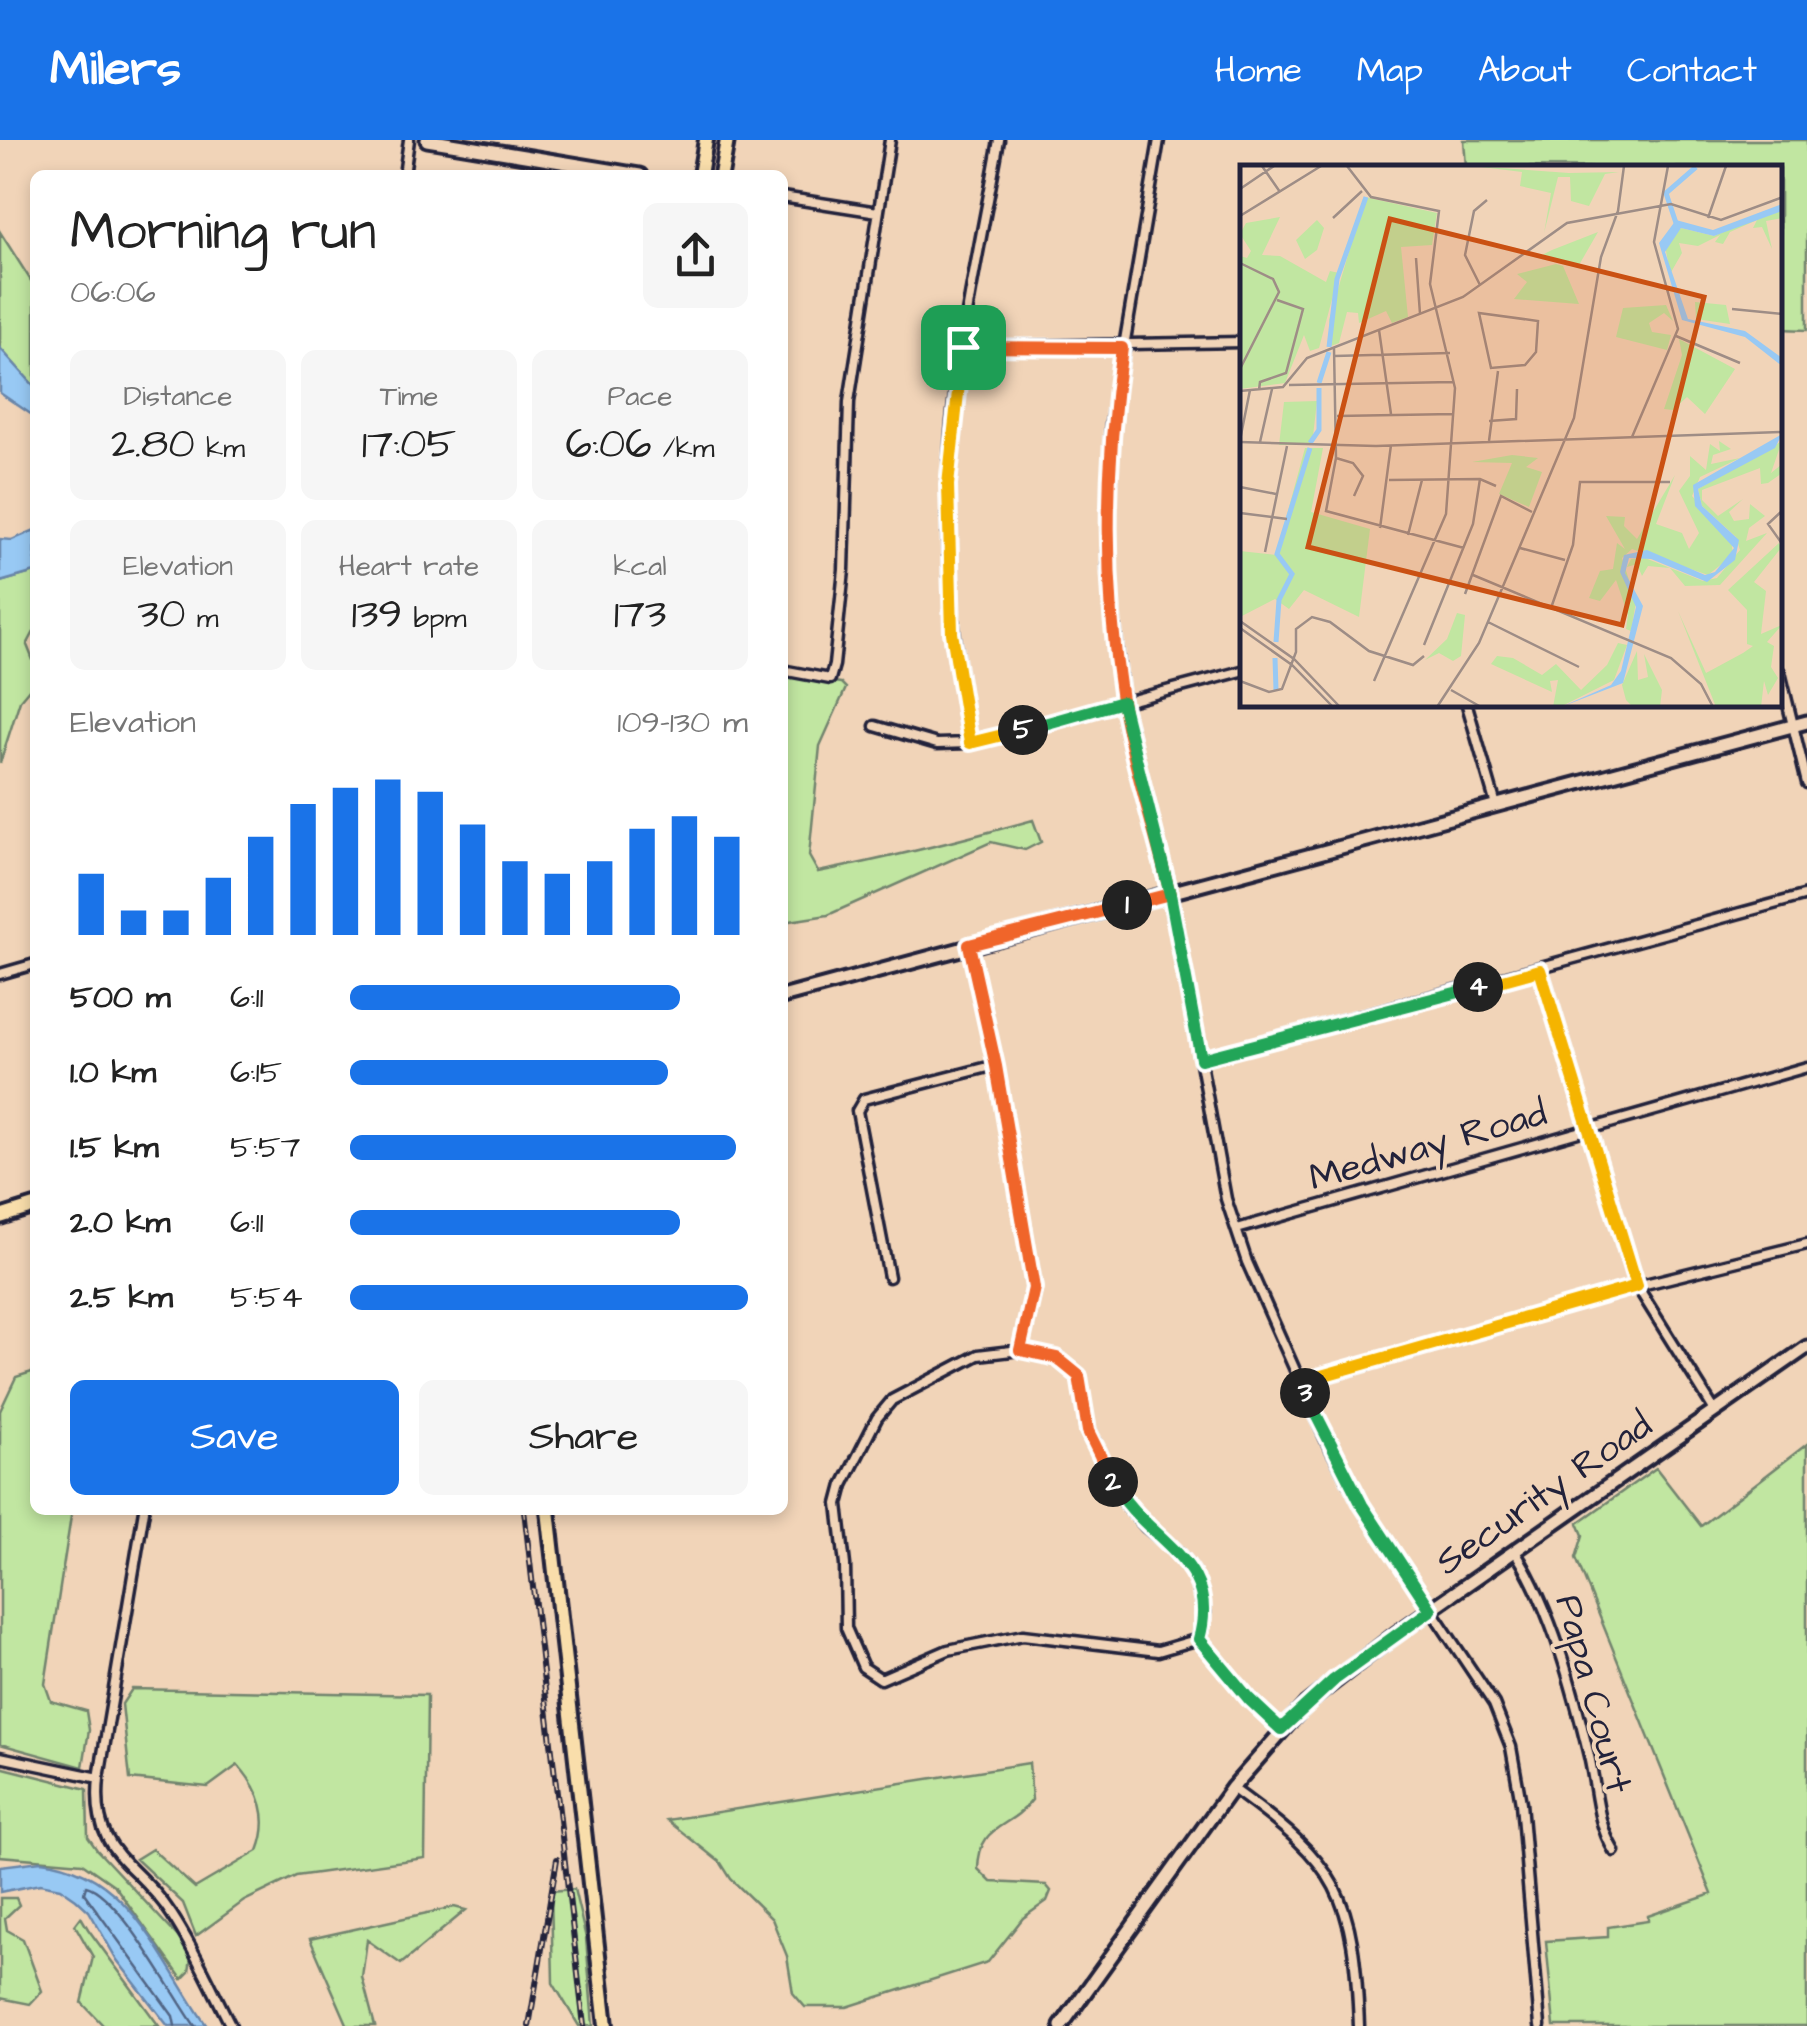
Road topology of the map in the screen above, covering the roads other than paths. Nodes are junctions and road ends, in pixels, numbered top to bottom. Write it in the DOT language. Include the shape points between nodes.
graph roads {
  1 [pos="409,140"];
  2 [pos="427,140"];
  3 [pos="706,140"];
  4 [pos="727,140"];
  5 [pos="890,140"];
  6 [pos="999,140"];
  7 [pos="1159,140"];
  8 [pos="405,170"];
  9 [pos="610,170"];
  10 [pos="701,170"];
  11 [pos="721,170"];
  12 [pos="788,199"];
  13 [pos="878,212"];
  14 [pos="1240,342"];
  15 [pos="963,347"];
  16 [pos="1122,348"];
  17 [pos="788,671"];
  18 [pos="1240,672"];
  19 [pos="1782,681"];
  20 [pos="1122,702"];
  21 [pos="1468,708"];
  22 [pos="1807,722"];
  23 [pos="875,726"];
  24 [pos="1792,726"];
  25 [pos="970,743"];
  26 [pos="1807,783"];
  27 [pos="1496,806"];
  28 [pos="1170,894"];
  29 [pos="1807,894"];
  30 [pos="969,945"];
  31 [pos="30,965"];
  32 [pos="1540,970"];
  33 [pos="0,974"];
  34 [pos="788,995"];
  35 [pos="1201,1059"];
  36 [pos="996,1066"];
  37 [pos="1807,1067"];
  38 [pos="1588,1129"];
  39 [pos="30,1208"];
  40 [pos="0,1217"];
  41 [pos="1237,1229"];
  42 [pos="1807,1244"];
  43 [pos="890,1277"];
  44 [pos="1637,1286"];
  45 [pos="1807,1346"];
  46 [pos="1020,1350"];
  47 [pos="1300,1382"];
  48 [pos="1714,1412"];
  49 [pos="143,1515"];
  50 [pos="549,1515"];
  51 [pos="1516,1553"];
  52 [pos="1431,1610"];
  53 [pos="1199,1639"];
  54 [pos="1281,1729"];
  55 [pos="0,1757"];
  56 [pos="99,1778"];
  57 [pos="1232,1788"];
  58 [pos="1614,1852"];
  59 [pos="230,2026"];
  60 [pos="606,2026"];
  61 [pos="1061,2026"];
  62 [pos="1359,2026"];
  63 [pos="1540,2026"];
  1 -- 8 [label="street"];
  2 -- 9 [label="street"];
  3 -- 10 [label="main road"];
  4 -- 11 [label="main road"];
  5 -- 13 [label="street"];
  6 -- 15 [label="street"];
  7 -- 16 [label="street"];
  12 -- 13 [label="street"];
  13 -- 17 [label="street" via="849,402 843,588 830,678"];
  14 -- 16 [label="street"];
  15 -- 16 [label="street"];
  15 -- 25 [label="street" via="948,485 952,633"];
  16 -- 20 [label="street" via="1107,507"];
  18 -- 20 [label="street"];
  19 -- 24 [label="street"];
  20 -- 25 [label="street"];
  20 -- 28 [label="street"];
  21 -- 27 [label="street"];
  22 -- 24 [label="street"];
  23 -- 25 [label="street" via="936,744"];
  24 -- 26 [label="street"];
  24 -- 27 [label="street"];
  27 -- 28 [label="street"];
  28 -- 30 [label="street"];
  28 -- 35 [label="street"];
  29 -- 32 [label="street"];
  30 -- 34 [label="street"];
  30 -- 36 [label="street"];
  31 -- 33 [label="street"];
  32 -- 35 [label="street"];
  32 -- 38 [label="street"];
  35 -- 41 [label="street"];
  36 -- 43 [label="street" via="864,1098 857,1112"];
  36 -- 46 [label="street" via="1034,1288"];
  37 -- 38 [label="street, Medway Road"];
  38 -- 41 [label="street, Medway Road"];
  38 -- 44 [label="street"];
  39 -- 40 [label="main road"];
  41 -- 47 [label="street"];
  42 -- 44 [label="street"];
  44 -- 47 [label="street"];
  44 -- 48 [label="street"];
  45 -- 48 [label="street, Security Road"];
  46 -- 53 [label="street" via="1057,1358 1079,1376 1088,1431 1124,1502 1194,1573 1205,1612"];
  46 -- 53 [label="street" via="978,1355 902,1393 872,1427 838,1504 846,1628 858,1658 881,1679 948,1650 1023,1635 1158,1651"];
  47 -- 52 [label="street" via="1362,1505"];
  48 -- 51 [label="street, Security Road"];
  49 -- 56 [label="street"];
  50 -- 60 [label="main road"];
  51 -- 52 [label="street, Security Road"];
  51 -- 58 [label="street, Papa Court" via="1535,1587 1584,1734 1598,1816"];
  52 -- 54 [label="street, Security Road" via="1334,1680"];
  52 -- 63 [label="street" via="1494,1704 1510,1747"];
  53 -- 54 [label="street"];
  54 -- 57 [label="street, Security Road"];
  55 -- 56 [label="street"];
  56 -- 59 [label="street" via="102,1834 173,1917"];
  57 -- 61 [label="street, Security Road"];
  57 -- 62 [label="street" via="1299,1838 1334,1882 1352,1934"];
}
